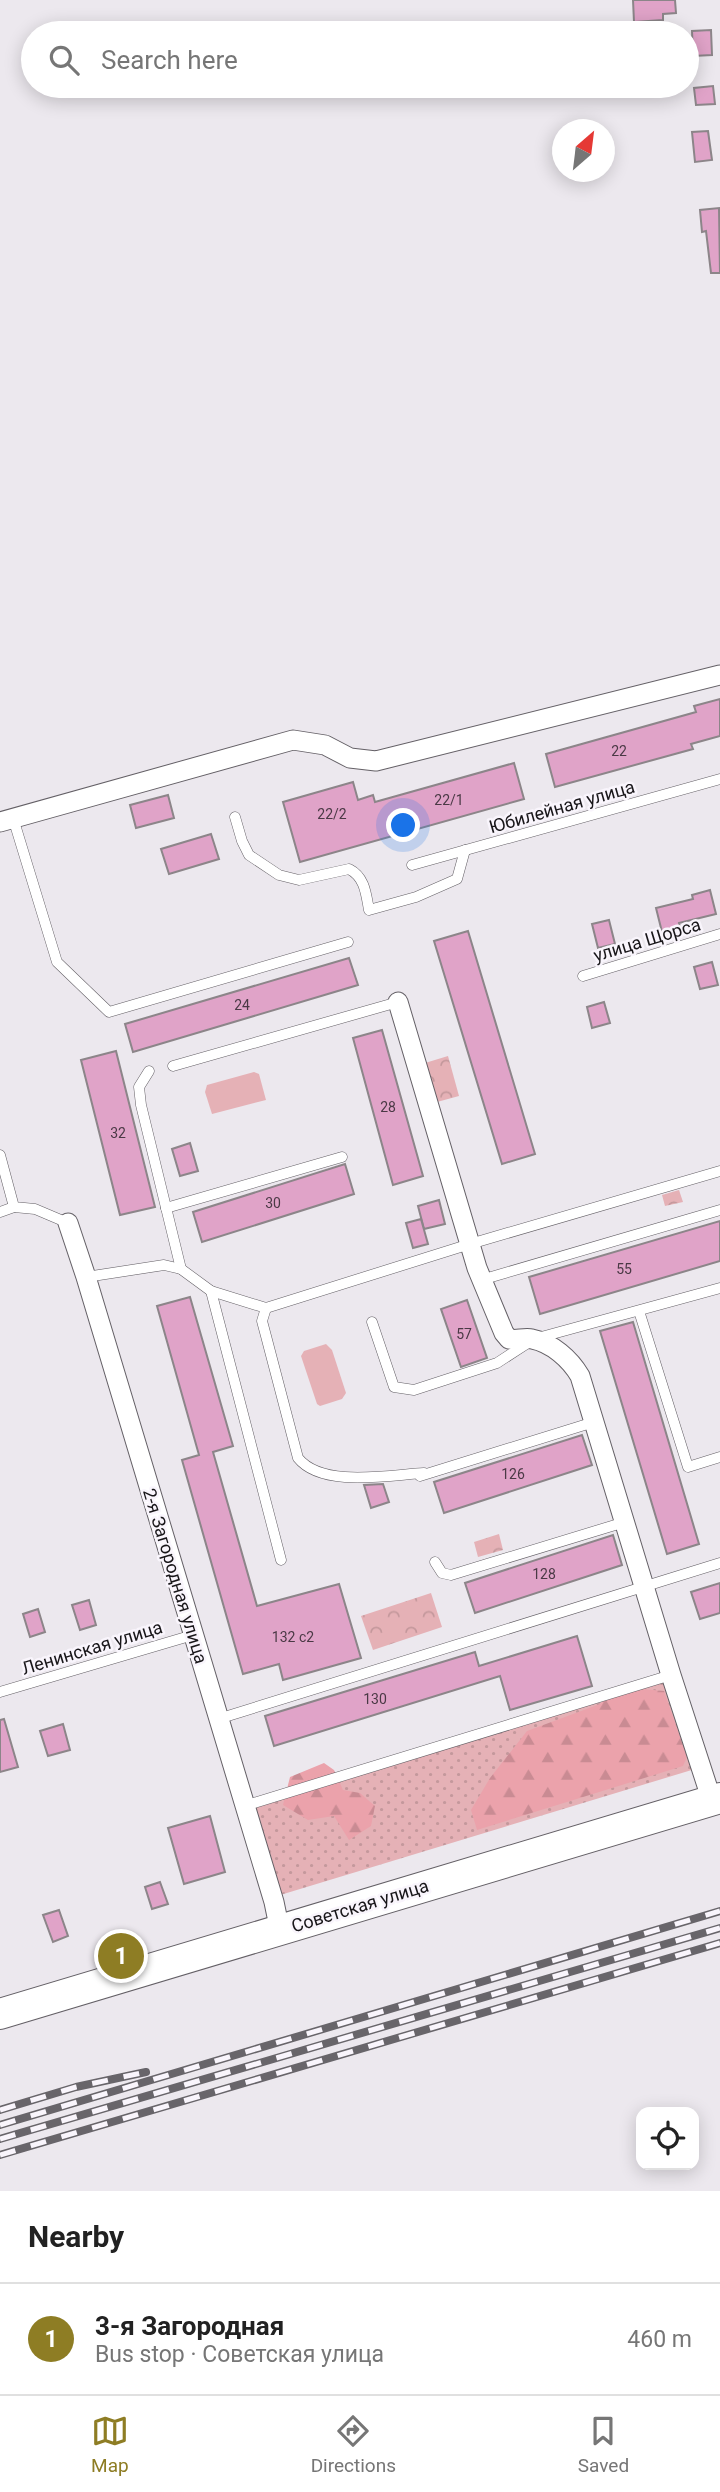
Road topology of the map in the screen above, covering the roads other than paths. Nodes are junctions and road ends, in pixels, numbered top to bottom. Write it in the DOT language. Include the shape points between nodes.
graph roads {
  1 [pos="720,675"];
  2 [pos="720,779"];
  3 [pos="235,817"];
  4 [pos="6,820"];
  5 [pos="465,850"];
  6 [pos="412,865"];
  7 [pos="720,934"];
  8 [pos="348,942"];
  9 [pos="583,976"];
  10 [pos="398,1002"];
  11 [pos="173,1066"];
  12 [pos="149,1071"];
  13 [pos="0,1155"];
  14 [pos="342,1157"];
  15 [pos="720,1171"];
  16 [pos="14,1207"];
  17 [pos="166,1208"];
  18 [pos="720,1210"];
  19 [pos="0,1212"];
  20 [pos="68,1223"];
  21 [pos="470,1244"];
  22 [pos="181,1269"];
  23 [pos="86,1277"];
  24 [pos="481,1280"];
  25 [pos="720,1288"];
  26 [pos="211,1291"];
  27 [pos="266,1308"];
  28 [pos="639,1311"];
  29 [pos="372,1322"];
  30 [pos="534,1339"];
  31 [pos="594,1422"];
  32 [pos="720,1457"];
  33 [pos="625,1522"];
  34 [pos="281,1560"];
  35 [pos="435,1562"];
  36 [pos="720,1563"];
  37 [pos="644,1586"];
  38 [pos="193,1634"];
  39 [pos="671,1675"];
  40 [pos="0,1692"];
  41 [pos="218,1719"];
  42 [pos="716,1800"];
  43 [pos="244,1806"];
  44 [pos="280,1931"];
  45 [pos="0,2014"];
  1 -- 4 [label="street" via="376,761 293,740"];
  2 -- 5 [label="lane, Юбилейная улица"];
  3 -- 5 [label="lane" via="249,855 279,875 299,880 349,869 358,873 369,910 457,879"];
  4 -- 8 [label="lane" via="57,962 109,1012"];
  5 -- 6 [label="lane, Юбилейная улица"];
  7 -- 9 [label="lane, улица Щорса"];
  10 -- 11 [label="lane"];
  10 -- 21 [label="street"];
  12 -- 17 [label="lane" via="139,1087 141,1105"];
  13 -- 16 [label="lane"];
  14 -- 17 [label="lane"];
  15 -- 21 [label="lane"];
  16 -- 19 [label="lane"];
  16 -- 20 [label="lane" via="35,1209"];
  17 -- 22 [label="lane"];
  18 -- 24 [label="lane"];
  20 -- 23 [label="street, 2-я Загородная улица"];
  21 -- 24 [label="street"];
  21 -- 27 [label="lane"];
  22 -- 23 [label="lane" via="164,1265"];
  22 -- 26 [label="lane"];
  23 -- 38 [label="street, 2-я Загородная улица"];
  24 -- 30 [label="street" via="503,1334 509,1339"];
  25 -- 28 [label="lane"];
  26 -- 27 [label="lane"];
  26 -- 34 [label="lane"];
  27 -- 31 [label="lane" via="262,1321 265,1336 298,1458 317,1473 343,1477 422,1475"];
  28 -- 30 [label="lane"];
  28 -- 32 [label="lane" via="688,1467"];
  29 -- 30 [label="lane" via="394,1387 403,1390 497,1363"];
  30 -- 31 [label="street" via="571,1360"];
  31 -- 33 [label="street"];
  33 -- 35 [label="lane" via="451,1575 442,1573"];
  33 -- 37 [label="street"];
  36 -- 37 [label="lane"];
  37 -- 39 [label="street"];
  37 -- 41 [label="lane"];
  38 -- 40 [label="lane, Ленинская улица"];
  38 -- 41 [label="street, 2-я Загородная улица"];
  39 -- 42 [label="street"];
  39 -- 43 [label="lane"];
  41 -- 43 [label="street, 2-я Загородная улица"];
  42 -- 44 [label="main road, Советская улица"];
  43 -- 44 [label="street, 2-я Загородная улица"];
  44 -- 45 [label="main road, Советская улица"];
}
